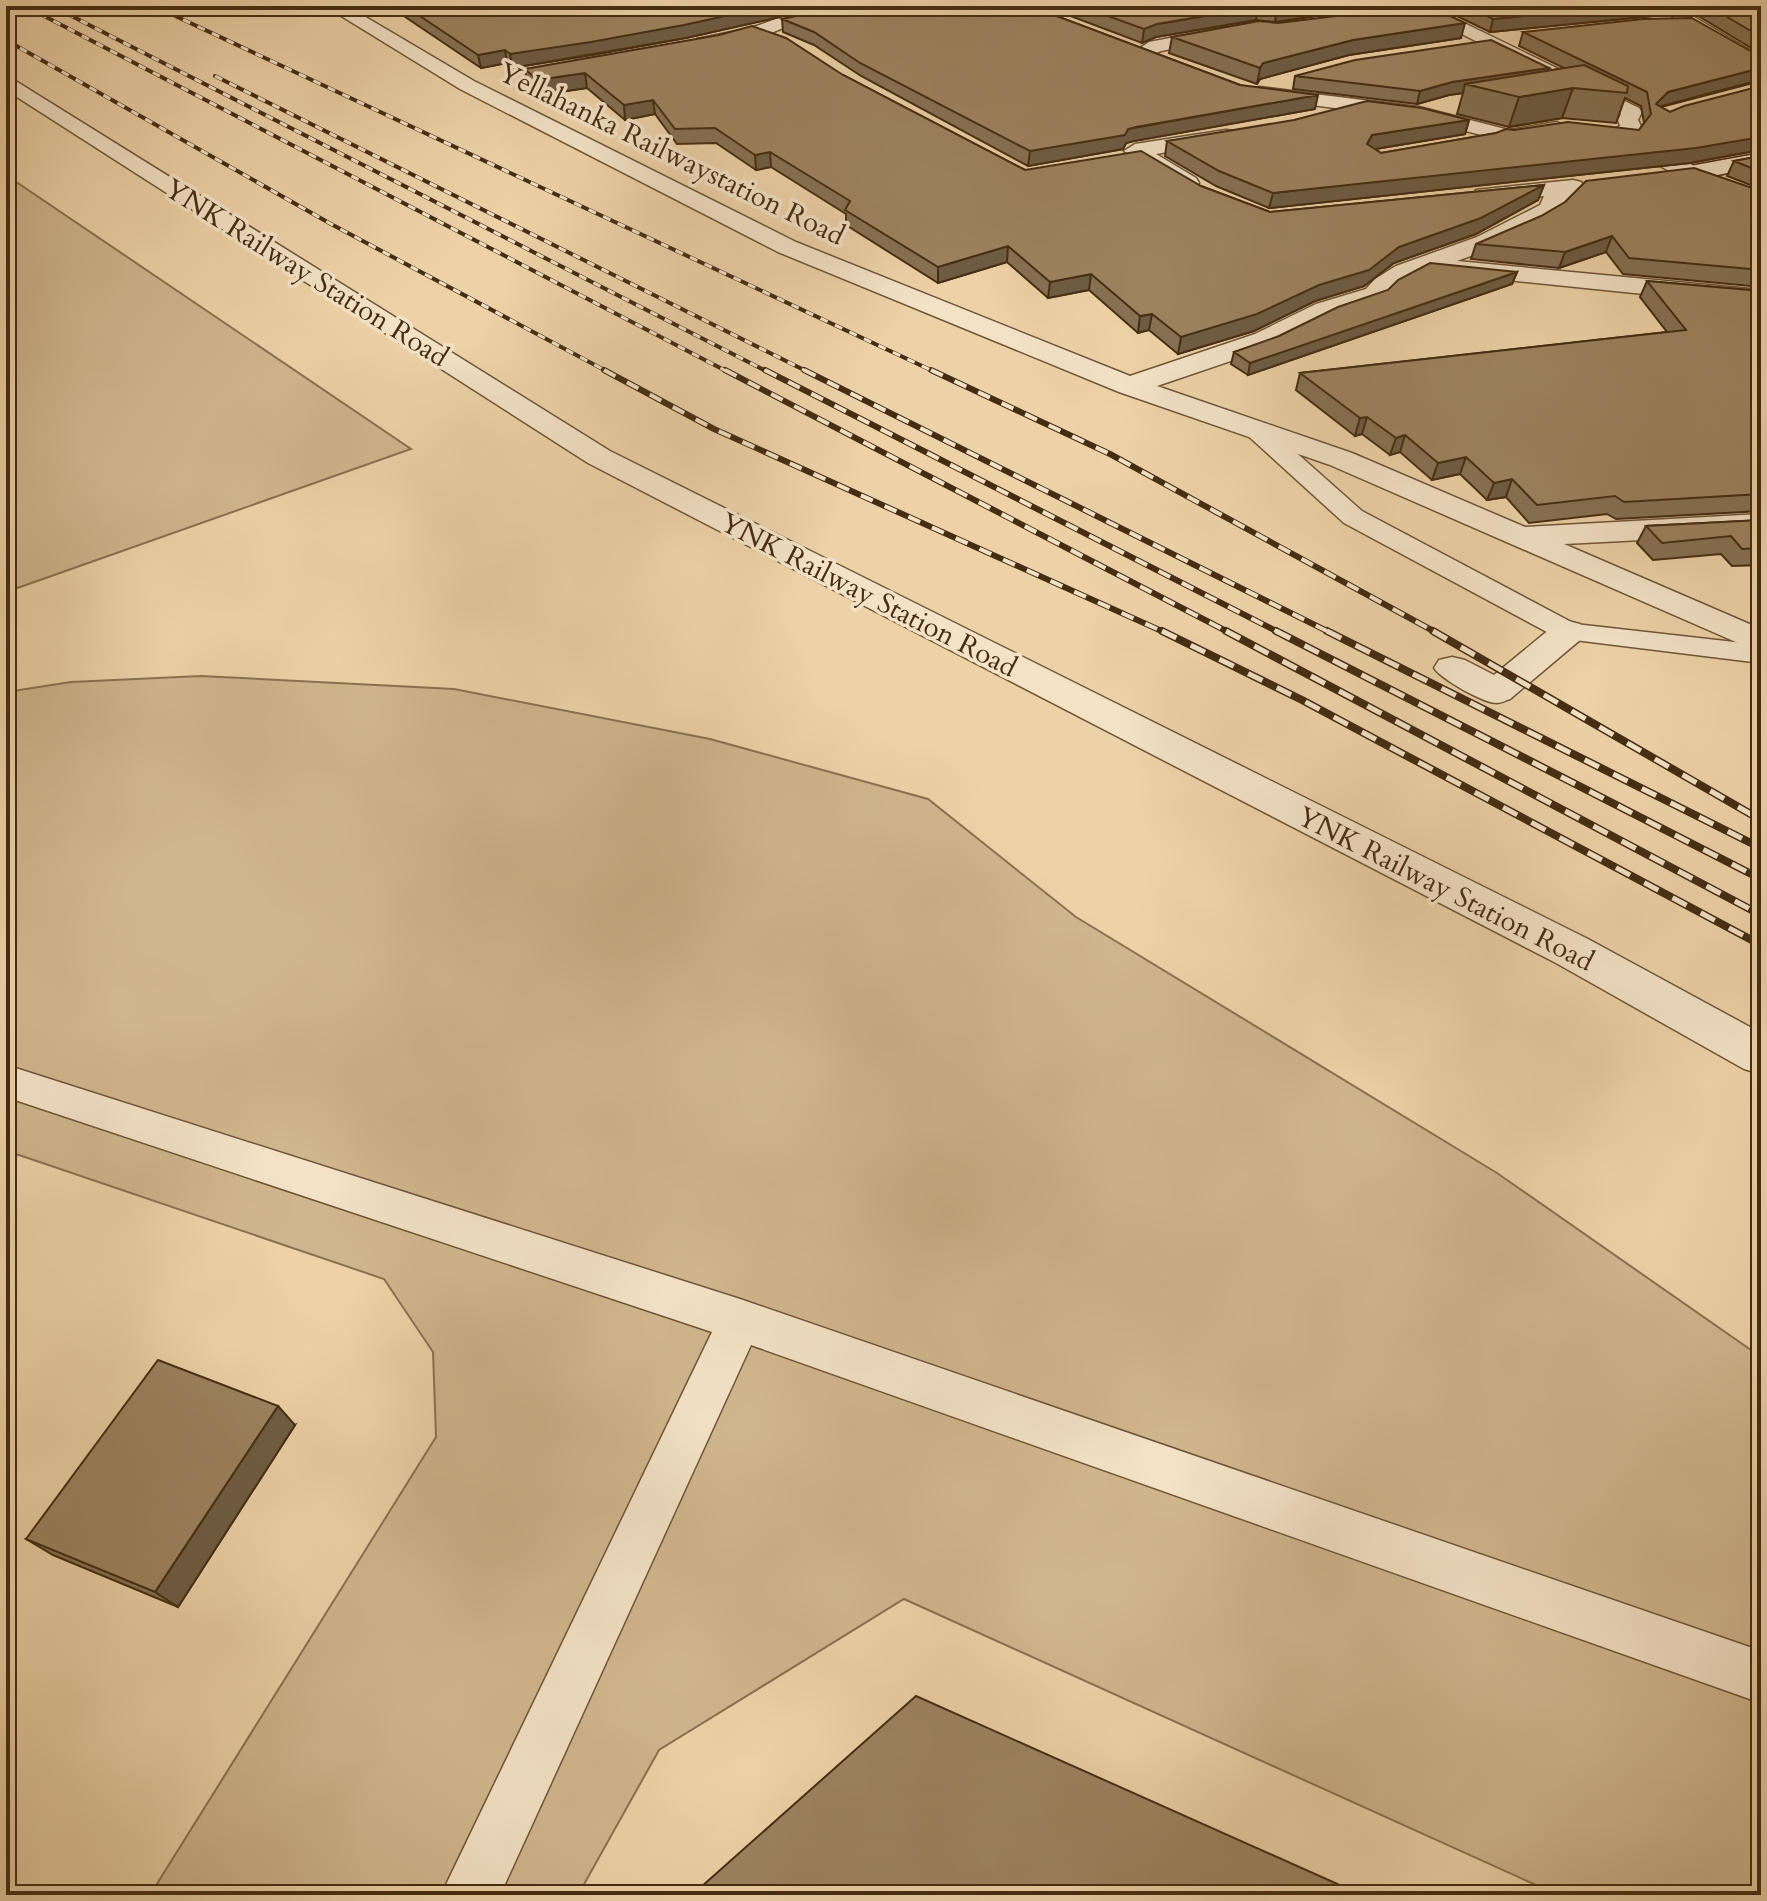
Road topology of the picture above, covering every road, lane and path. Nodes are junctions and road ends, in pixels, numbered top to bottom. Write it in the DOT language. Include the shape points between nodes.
graph roads {
  1 [pos="334,6"];
  2 [pos="869,6"];
  3 [pos="1420,8"];
  4 [pos="1394,15"];
  5 [pos="1663,15"];
  6 [pos="1241,31"];
  7 [pos="757,32"];
  8 [pos="1525,37"];
  9 [pos="784,42"];
  10 [pos="1488,42"];
  11 [pos="1117,45"];
  12 [pos="691,46"];
  13 [pos="1459,48"];
  14 [pos="1142,53"];
  15 [pos="1170,63"];
  16 [pos="1761,65"];
  17 [pos="1306,76"];
  18 [pos="497,80"];
  19 [pos="6,81"];
  20 [pos="467,85"];
  21 [pos="1576,85"];
  22 [pos="1535,90"];
  23 [pos="1464,101"];
  24 [pos="1363,106"];
  25 [pos="1419,113"];
  26 [pos="1651,119"];
  27 [pos="1305,121"];
  28 [pos="1577,129"];
  29 [pos="1618,129"];
  30 [pos="1254,132"];
  31 [pos="1509,136"];
  32 [pos="1450,146"];
  33 [pos="1142,156"];
  34 [pos="1761,160"];
  35 [pos="1113,161"];
  36 [pos="1690,173"];
  37 [pos="1654,178"];
  38 [pos="1600,184"];
  39 [pos="1573,187"];
  40 [pos="1733,189"];
  41 [pos="1207,194"];
  42 [pos="1467,197"];
  43 [pos="1420,265"];
  44 [pos="1761,298"];
  45 [pos="1129,386"];
  46 [pos="1254,428"];
  47 [pos="1761,524"];
  48 [pos="1522,536"];
  49 [pos="1568,632"];
  50 [pos="1761,642"];
  51 [pos="1761,654"];
  52 [pos="1452,668"];
  53 [pos="1761,1055"];
  54 [pos="6,1081"];
  55 [pos="740,1320"];
  56 [pos="1761,1677"];
  57 [pos="470,1895"];
  1 -- 20 [label="street, Yellahanka Railwaystation Road"];
  2 -- 7 [label="street"];
  3 -- 4 [label="street"];
  3 -- 10 [label="street"];
  5 -- 16 [label="street" via="1690,23"];
  6 -- 14 [label="street"];
  7 -- 9 [label="street"];
  7 -- 12 [label="street"];
  8 -- 10 [label="street"];
  10 -- 13 [label="street"];
  10 -- 21 [label="street"];
  11 -- 14 [label="street"];
  14 -- 15 [label="street"];
  17 -- 24 [label="street" via="1242,90"];
  18 -- 20 [label="street"];
  19 -- 53 [label="street, YNK Railway Station Road" via="599,457 1572,951"];
  20 -- 45 [label="street, Yellahanka Railwaystation Road" via="787,247"];
  21 -- 22 [label="street"];
  21 -- 29 [label="street" via="1632,112"];
  23 -- 25 [label="street"];
  24 -- 25 [label="street"];
  24 -- 27 [label="street"];
  25 -- 31 [label="street"];
  26 -- 29 [label="street"];
  28 -- 31 [label="street"];
  29 -- 36 [label="street"];
  30 -- 33 [label="street" via="1135,151"];
  31 -- 32 [label="street"];
  33 -- 35 [label="street"];
  33 -- 41 [label="street"];
  34 -- 36 [label="street"];
  36 -- 37 [label="street"];
  36 -- 40 [label="street"];
  38 -- 39 [label="street"];
  39 -- 42 [label="street"];
  39 -- 43 [label="street" via="1554,198 1551,209 1486,242"];
  43 -- 44 [label="street"];
  43 -- 45 [label="street" via="1375,294 1325,310 1265,340"];
  45 -- 46 [label="street"];
  46 -- 48 [label="street"];
  46 -- 49 [label="lane" via="1353,517"];
  47 -- 48 [label="street"];
  48 -- 50 [label="street"];
  49 -- 51 [label="lane"];
  49 -- 52 [label="street" via="1497,691"];
  54 -- 55 [label="lane"];
  55 -- 56 [label="lane"];
  55 -- 57 [label="lane"];
}
